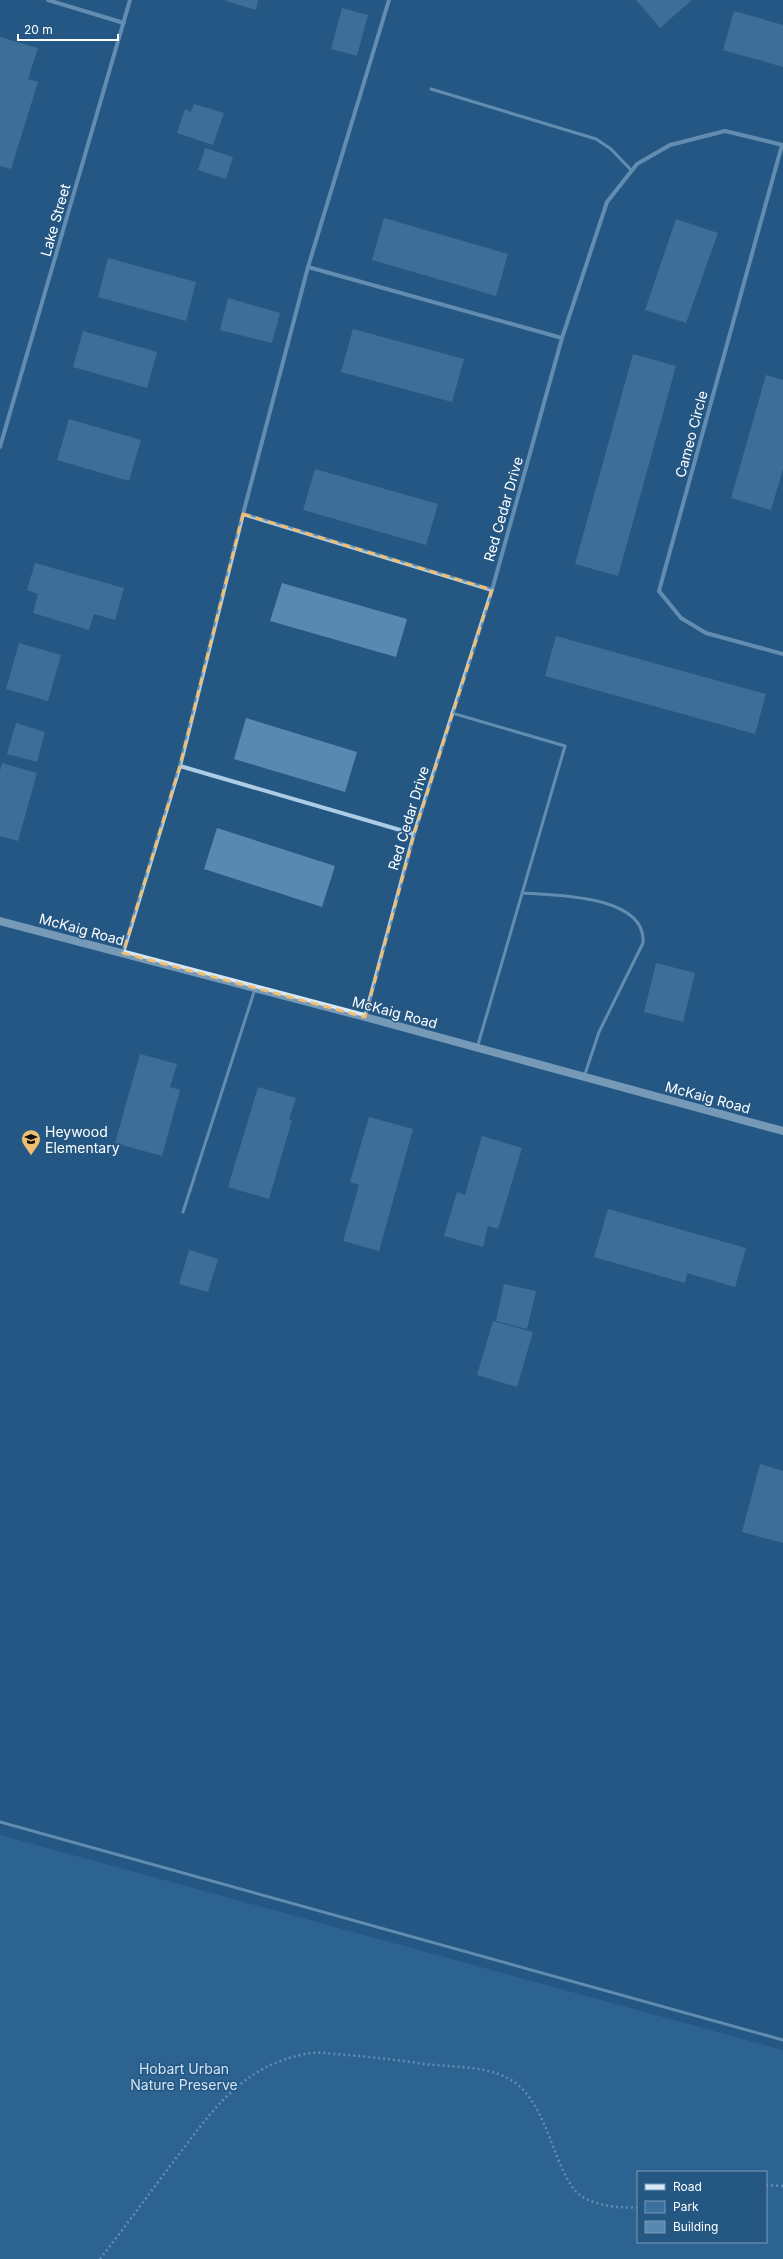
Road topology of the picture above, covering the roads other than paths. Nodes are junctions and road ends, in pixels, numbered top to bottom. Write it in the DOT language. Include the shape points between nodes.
graph roads {
  1 [pos="48,0"];
  2 [pos="130,0"];
  3 [pos="389,0"];
  4 [pos="124,23"];
  5 [pos="431,89"];
  6 [pos="782,145"];
  7 [pos="632,171"];
  8 [pos="308,267"];
  9 [pos="562,338"];
  10 [pos="0,447"];
  11 [pos="243,514"];
  12 [pos="492,590"];
  13 [pos="783,654"];
  14 [pos="452,713"];
  15 [pos="180,766"];
  16 [pos="414,834"];
  17 [pos="522,893"];
  18 [pos="0,921"];
  19 [pos="123,953"];
  20 [pos="256,988"];
  21 [pos="365,1017"];
  22 [pos="478,1048"];
  23 [pos="584,1077"];
  24 [pos="783,1131"];
  25 [pos="182,1212"];
  26 [pos="0,1822"];
  27 [pos="783,2040"];
  1 -- 4 [label="street"];
  2 -- 4 [label="street, Lake Street"];
  3 -- 8 [label="street"];
  4 -- 10 [label="street, Lake Street"];
  5 -- 7 [label="lane" via="596,139 611,149"];
  6 -- 7 [label="street, Red Cedar Drive" via="725,131 670,145 637,164"];
  6 -- 13 [label="street, Cameo Circle" via="659,591 681,618 706,634"];
  7 -- 9 [label="street, Red Cedar Drive" via="607,202"];
  8 -- 9 [label="street"];
  8 -- 11 [label="street"];
  9 -- 12 [label="street, Red Cedar Drive"];
  11 -- 12 [label="street"];
  11 -- 15 [label="street"];
  12 -- 14 [label="street, Red Cedar Drive"];
  14 -- 16 [label="street, Red Cedar Drive"];
  14 -- 17 [label="lane" via="565,746"];
  15 -- 16 [label="street"];
  15 -- 19 [label="street"];
  16 -- 21 [label="street, Red Cedar Drive"];
  17 -- 22 [label="lane"];
  17 -- 23 [label="lane" via="573,895 624,910 635,918 643,934 643,943 599,1032"];
  18 -- 19 [label="street, McKaig Road"];
  19 -- 20 [label="street, McKaig Road"];
  20 -- 21 [label="street, McKaig Road"];
  20 -- 25 [label="lane"];
  21 -- 22 [label="street, McKaig Road"];
  22 -- 23 [label="street, McKaig Road"];
  23 -- 24 [label="street, McKaig Road"];
  26 -- 27 [label="lane"];
}
